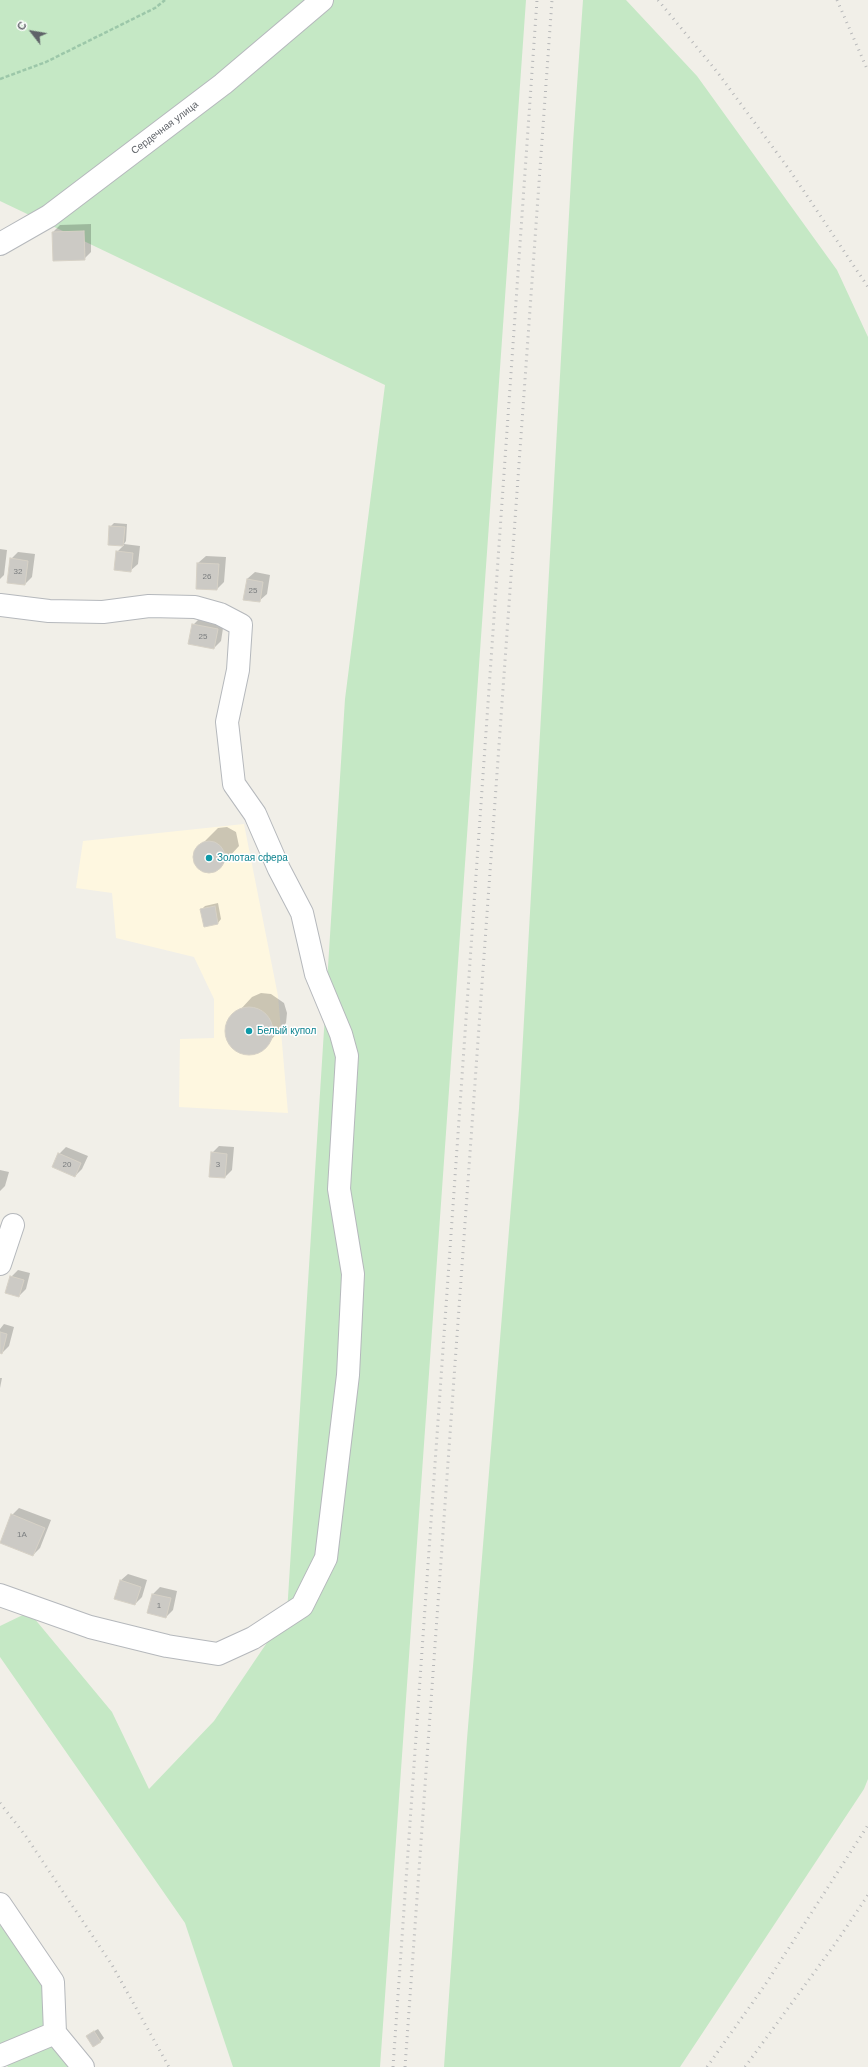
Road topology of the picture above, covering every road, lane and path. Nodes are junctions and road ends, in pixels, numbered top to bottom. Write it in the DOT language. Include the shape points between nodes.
graph roads {
  1 [pos="165,0"];
  2 [pos="322,0"];
  3 [pos="0,79"];
  4 [pos="0,244"];
  5 [pos="0,605"];
  6 [pos="13,1225"];
  7 [pos="0,1264"];
  8 [pos="0,1595"];
  9 [pos="0,1904"];
  10 [pos="54,2033"];
  11 [pos="0,2056"];
  12 [pos="83,2067"];
  1 -- 3 [label="path" via="155,8 46,62"];
  2 -- 4 [label="street, Сердечная улица" via="223,84 49,216"];
  5 -- 8 [label="street" via="49,611 103,612 149,606 195,607 220,614 241,625 238,670 227,722 234,784 255,814 302,913 316,974 341,1034 347,1056 339,1189 353,1274 348,1375 326,1558 302,1606 253,1638 218,1654 166,1646 90,1627"];
  6 -- 7 [label="street"];
  9 -- 10 [label="street" via="53,1982"];
  10 -- 11 [label="street"];
  10 -- 12 [label="street"];
}
